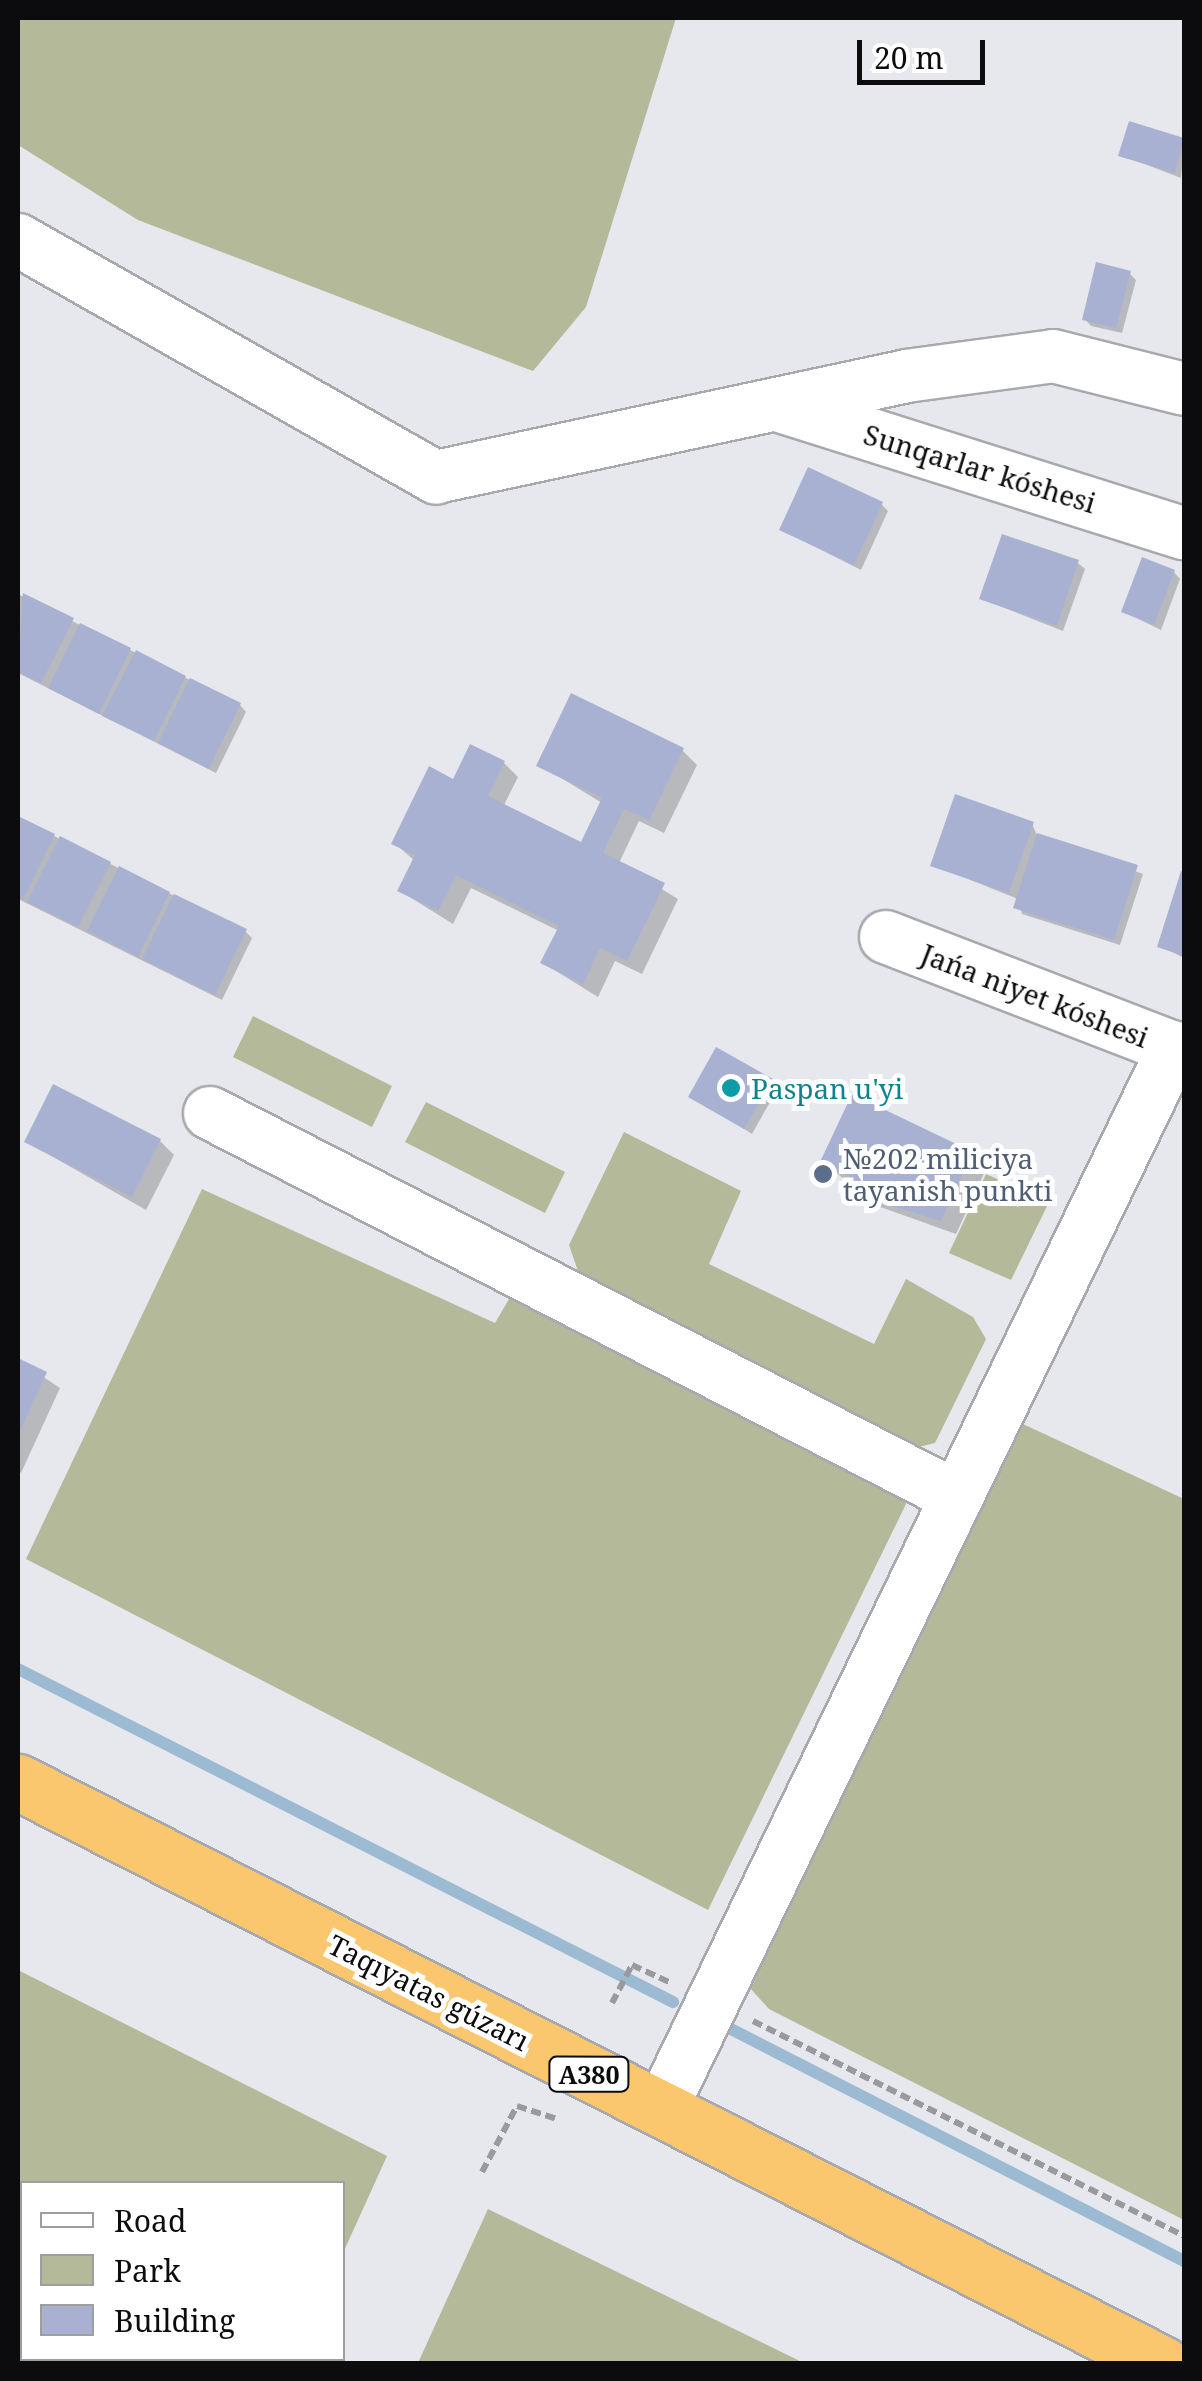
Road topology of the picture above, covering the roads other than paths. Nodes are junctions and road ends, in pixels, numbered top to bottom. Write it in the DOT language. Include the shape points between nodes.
graph roads {
  1 [pos="18,240"];
  2 [pos="1184,389"];
  3 [pos="776,404"];
  4 [pos="1184,533"];
  5 [pos="886,938"];
  6 [pos="1179,1050"];
  7 [pos="210,1113"];
  8 [pos="953,1494"];
  9 [pos="18,1782"];
  10 [pos="661,2109"];
  11 [pos="1162,2364"];
  1 -- 3 [label="street" via="436,477"];
  2 -- 3 [label="street" via="1053,356"];
  3 -- 4 [label="street, Sunqarlar kóshesi"];
  5 -- 6 [label="street, Jańa niyet kóshesi"];
  6 -- 8 [label="street"];
  7 -- 8 [label="street"];
  8 -- 10 [label="street"];
  9 -- 10 [label="highway, Taqıyatas gúzarı / A380"];
  10 -- 11 [label="highway, Taqıyatas gúzarı / A380"];
}
